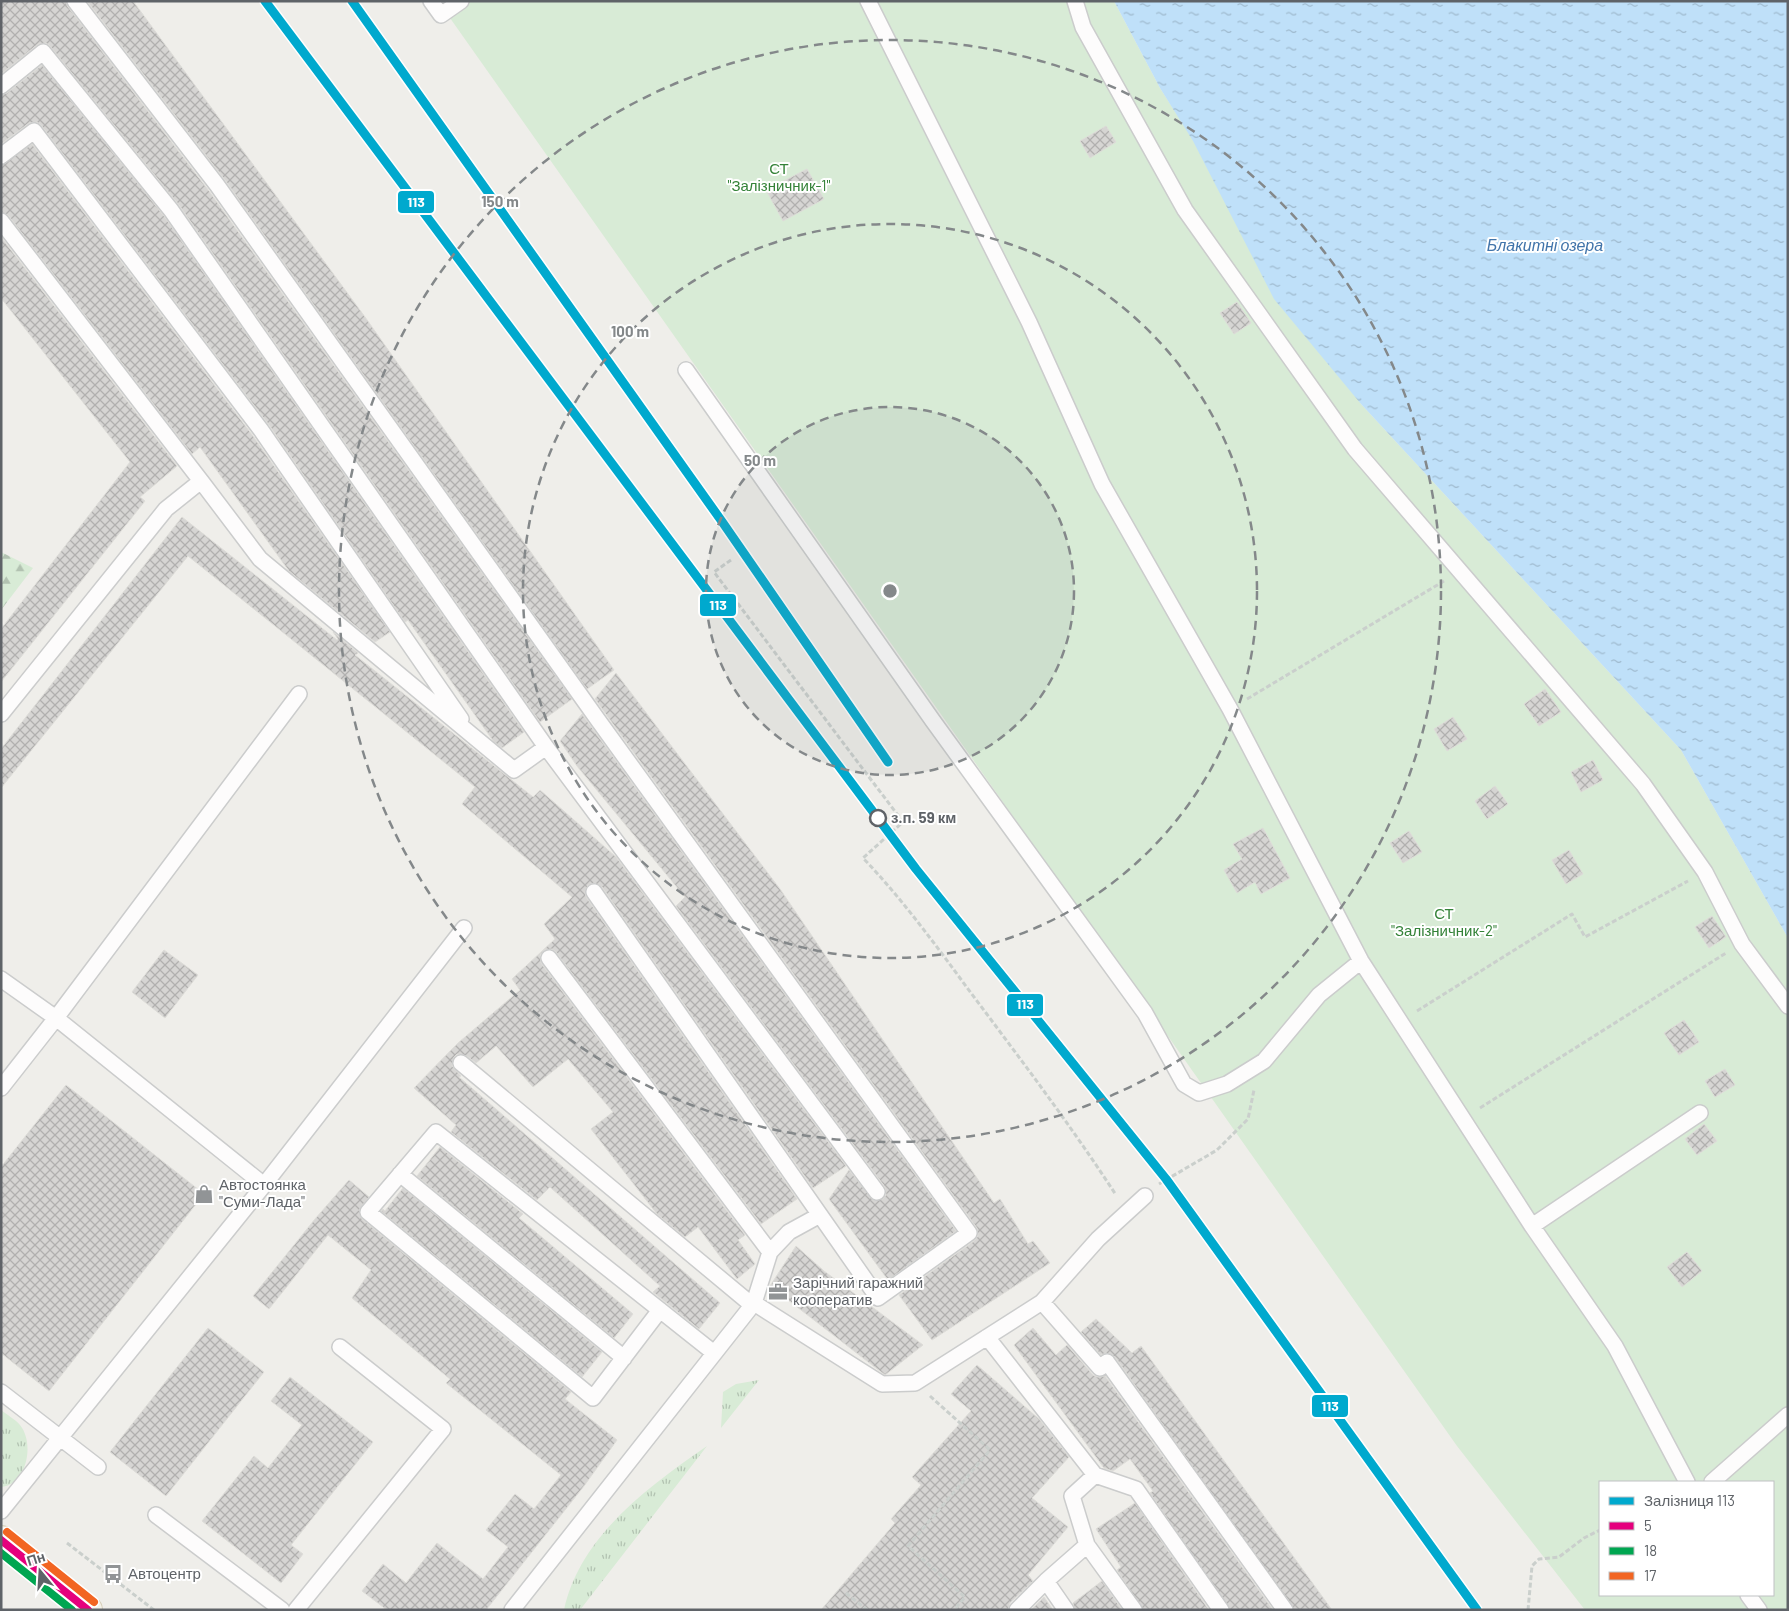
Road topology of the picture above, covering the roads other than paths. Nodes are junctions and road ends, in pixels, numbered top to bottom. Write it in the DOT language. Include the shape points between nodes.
graph roads {
  1 [pos="75,1"];
  2 [pos="431,1"];
  3 [pos="461,1"];
  4 [pos="868,1"];
  5 [pos="1076,1"];
  6 [pos="1,86"];
  7 [pos="1,156"];
  8 [pos="1,221"];
  9 [pos="686,370"];
  10 [pos="201,481"];
  11 [pos="299,694"];
  12 [pos="1,714"];
  13 [pos="473,735"];
  14 [pos="546,747"];
  15 [pos="594,892"];
  16 [pos="464,928"];
  17 [pos="549,958"];
  18 [pos="1361,961"];
  19 [pos="1,979"];
  20 [pos="1788,1006"];
  21 [pos="56,1018"];
  22 [pos="461,1063"];
  23 [pos="1,1088"];
  24 [pos="1700,1113"];
  25 [pos="400,1174"];
  26 [pos="264,1185"];
  27 [pos="877,1192"];
  28 [pos="1145,1196"];
  29 [pos="820,1216"];
  30 [pos="1532,1226"];
  31 [pos="770,1252"];
  32 [pos="1042,1302"];
  33 [pos="753,1304"];
  34 [pos="660,1310"];
  35 [pos="986,1338"];
  36 [pos="340,1347"];
  37 [pos="714,1353"];
  38 [pos="624,1358"];
  39 [pos="1,1392"];
  40 [pos="1788,1415"];
  41 [pos="61,1437"];
  42 [pos="98,1466"];
  43 [pos="1095,1475"];
  44 [pos="1686,1481"];
  45 [pos="1713,1481"];
  46 [pos="1,1511"];
  47 [pos="156,1515"];
  48 [pos="1,1540"];
  49 [pos="1087,1545"];
  50 [pos="1046,1581"];
  51 [pos="1749,1596"];
  52 [pos="88,1610"];
  53 [pos="282,1610"];
  54 [pos="296,1610"];
  55 [pos="512,1610"];
  56 [pos="1017,1610"];
  57 [pos="1066,1610"];
  58 [pos="1134,1610"];
  59 [pos="1220,1610"];
  60 [pos="1285,1610"];
  61 [pos="1759,1610"];
  1 -- 29 [label="lane" via="217,185 592,712 969,1233 878,1298"];
  2 -- 3 [label="lane" via="441,15"];
  4 -- 18 [label="lane" via="1029,322 1102,484 1230,709"];
  5 -- 20 [label="lane" via="1083,27 1185,210 1355,449 1643,784 1704,872 1742,944"];
  6 -- 14 [label="lane" via="43,52 170,210"];
  7 -- 13 [label="lane" via="34,131 261,430"];
  8 -- 10 [label="lane"];
  9 -- 18 [label="lane" via="1144,1014 1184,1084 1199,1093 1227,1084 1264,1061 1319,996"];
  10 -- 12 [label="lane" via="166,509"];
  10 -- 13 [label="lane" via="260,559"];
  11 -- 21 [label="lane"];
  13 -- 14 [label="lane" via="514,770"];
  14 -- 27 [label="lane"];
  15 -- 29 [label="lane"];
  16 -- 26 [label="lane"];
  17 -- 31 [label="lane"];
  18 -- 30 [label="lane"];
  19 -- 21 [label="lane"];
  21 -- 23 [label="lane"];
  21 -- 26 [label="lane"];
  22 -- 33 [label="lane"];
  24 -- 30 [label="lane"];
  25 -- 34 [label="lane" via="436,1132"];
  25 -- 38 [label="lane"];
  25 -- 38 [label="lane" via="368,1212 390,1231 594,1398"];
  26 -- 41 [label="lane"];
  28 -- 32 [label="lane" via="1098,1239"];
  29 -- 31 [label="lane" via="789,1232"];
  30 -- 44 [label="lane" via="1615,1346"];
  31 -- 33 [label="lane"];
  32 -- 35 [label="lane"];
  32 -- 60 [label="lane" via="1100,1368 1107,1362"];
  33 -- 35 [label="lane" via="882,1384 916,1383"];
  33 -- 37 [label="lane"];
  34 -- 37 [label="lane"];
  34 -- 38 [label="lane"];
  35 -- 43 [label="lane"];
  36 -- 54 [label="lane" via="443,1429"];
  37 -- 55 [label="lane"];
  39 -- 41 [label="lane"];
  40 -- 45 [label="lane"];
  41 -- 42 [label="lane"];
  41 -- 46 [label="lane"];
  43 -- 49 [label="lane" via="1072,1496"];
  43 -- 59 [label="lane" via="1136,1490"];
  47 -- 53 [label="lane"];
  48 -- 52 [label="main road"];
  49 -- 50 [label="lane"];
  49 -- 58 [label="lane"];
  50 -- 56 [label="lane"];
  50 -- 57 [label="lane"];
  51 -- 61 [label="lane"];
}
